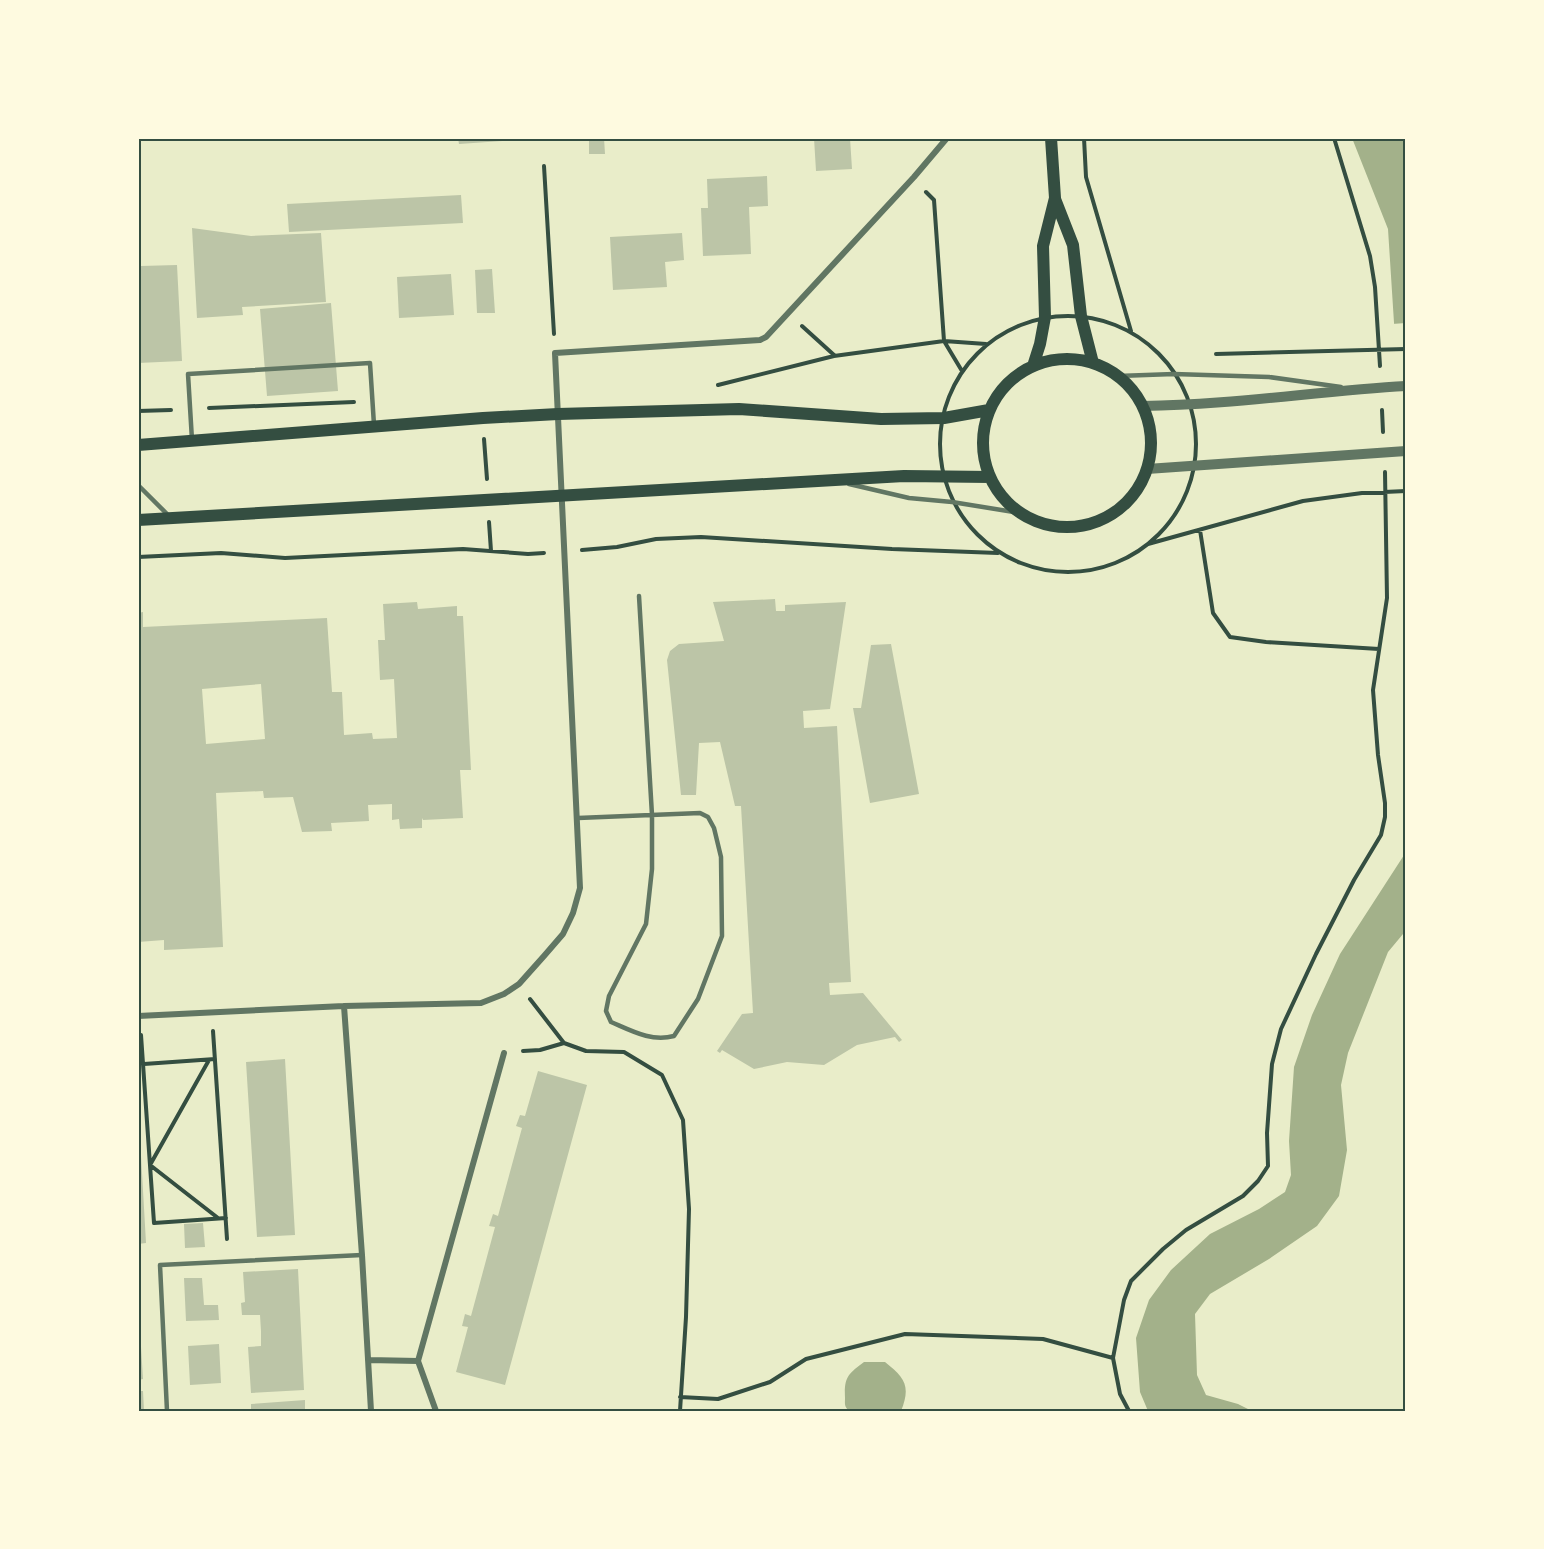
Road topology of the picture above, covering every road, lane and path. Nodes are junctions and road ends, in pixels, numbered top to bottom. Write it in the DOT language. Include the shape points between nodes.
graph roads {
  1 [pos="947,138"];
  2 [pos="1051,138"];
  3 [pos="1084,138"];
  4 [pos="1334,138"];
  5 [pos="544,166"];
  6 [pos="914,177"];
  7 [pos="1054,198"];
  8 [pos="788,313"];
  9 [pos="1131,332"];
  10 [pos="944,341"];
  11 [pos="1406,349"];
  12 [pos="555,353"];
  13 [pos="1216,354"];
  14 [pos="1158,355"];
  15 [pos="1170,355"];
  16 [pos="1093,363"];
  17 [pos="1033,366"];
  18 [pos="962,371"];
  19 [pos="1381,372"];
  20 [pos="1118,376"];
  21 [pos="1406,386"];
  22 [pos="1356,389"];
  23 [pos="1143,406"];
  24 [pos="1382,407"];
  25 [pos="990,410"];
  26 [pos="558,414"];
  27 [pos="483,418"];
  28 [pos="944,418"];
  29 [pos="374,427"];
  30 [pos="192,441"];
  31 [pos="1384,442"];
  32 [pos="138,445"];
  33 [pos="1406,451"];
  34 [pos="1385,466"];
  35 [pos="1148,469"];
  36 [pos="945,476"];
  37 [pos="990,477"];
  38 [pos="834,481"];
  39 [pos="138,485"];
  40 [pos="1406,491"];
  41 [pos="561,497"];
  42 [pos="488,500"];
  43 [pos="952,502"];
  44 [pos="1020,513"];
  45 [pos="172,519"];
  46 [pos="138,520"];
  47 [pos="1200,530"];
  48 [pos="491,551"];
  49 [pos="639,596"];
  50 [pos="1379,649"];
  51 [pos="652,815"];
  52 [pos="578,818"];
  53 [pos="519,984"];
  54 [pos="344,1006"];
  55 [pos="212,1013"];
  56 [pos="139,1016"];
  57 [pos="564,1043"];
  58 [pos="504,1053"];
  59 [pos="215,1059"];
  60 [pos="208,1060"];
  61 [pos="144,1064"];
  62 [pos="150,1165"];
  63 [pos="218,1218"];
  64 [pos="226,1218"];
  65 [pos="227,1239"];
  66 [pos="362,1255"];
  67 [pos="1113,1358"];
  68 [pos="368,1360"];
  69 [pos="418,1361"];
  70 [pos="680,1397"];
  71 [pos="167,1411"];
  72 [pos="371,1411"];
  73 [pos="436,1411"];
  74 [pos="680,1411"];
  75 [pos="1129,1411"];
  1 -- 6 [label="street"];
  2 -- 7 [label="main road"];
  3 -- 9 [label="path" via="1086,177"];
  4 -- 19 [label="path" via="1370,256"];
  5 -- 12 [label="path"];
  6 -- 8 [label="street"];
  6 -- 10 [label="path" via="934,200"];
  7 -- 16 [label="main road" via="1073,245 1081,316"];
  7 -- 17 [label="main road" via="1043,246 1044,317"];
  8 -- 10 [label="path" via="834,356"];
  8 -- 12 [label="street" via="760,340"];
  10 -- 18 [label="path"];
  10 -- 18 [label="path" via="986,344"];
  11 -- 13 [label="path"];
  12 -- 26 [label="street"];
  14 -- 15 [label="path"];
  16 -- 17 [label="main road" via="1065,359"];
  16 -- 20 [label="main road"];
  17 -- 25 [label="main road" via="1005,386"];
  18 -- 28 [label="path"];
  20 -- 22 [label="lane" via="1269,377"];
  20 -- 23 [label="main road"];
  21 -- 22 [label="street"];
  22 -- 23 [label="street" via="1189,406"];
  23 -- 35 [label="main road" via="1151,432"];
  24 -- 31 [label="path"];
  25 -- 28 [label="main road"];
  25 -- 37 [label="main road" via="983,445"];
  26 -- 27 [label="main road"];
  26 -- 28 [label="main road" via="739,409 881,419"];
  26 -- 41 [label="street"];
  27 -- 29 [label="main road"];
  27 -- 42 [label="path"];
  28 -- 36 [label="path"];
  29 -- 30 [label="main road"];
  29 -- 30 [label="lane" via="370,363 188,374"];
  30 -- 32 [label="main road"];
  33 -- 35 [label="street"];
  34 -- 50 [label="path" via="1387,598"];
  35 -- 44 [label="main road" via="1130,500 1098,521 1066,527 1043,524"];
  36 -- 37 [label="main road"];
  36 -- 38 [label="main road"];
  36 -- 43 [label="path"];
  37 -- 44 [label="main road"];
  38 -- 41 [label="main road"];
  38 -- 43 [label="lane" via="909,498"];
  39 -- 45 [label="lane"];
  40 -- 47 [label="path" via="1303,501"];
  41 -- 42 [label="main road"];
  41 -- 52 [label="street"];
  42 -- 45 [label="main road"];
  42 -- 48 [label="path"];
  43 -- 44 [label="lane"];
  43 -- 47 [label="path" via="967,527 998,553 1023,566 1064,573 1107,567 1147,544"];
  45 -- 46 [label="main road"];
  47 -- 50 [label="path" via="1213,613 1230,637"];
  49 -- 51 [label="lane"];
  50 -- 67 [label="path" via="1373,690 1385,817 1381,835 1354,880 1281,1029 1272,1064 1268,1166 1243,1196 1186,1230 1131,1281"];
  51 -- 51 [label="lane" via="646,924 609,996 606,1011 610,1022 664,1039 674,1036 698,999 722,936 721,857 708,817 700,813"];
  51 -- 52 [label="lane"];
  52 -- 53 [label="street" via="580,888 573,913 562,934"];
  53 -- 54 [label="street" via="481,1003"];
  53 -- 57 [label="path"];
  54 -- 55 [label="street"];
  54 -- 66 [label="street"];
  55 -- 56 [label="street"];
  55 -- 59 [label="path"];
  56 -- 61 [label="path"];
  57 -- 58 [label="path"];
  57 -- 70 [label="path" via="586,1051 624,1052 662,1075 683,1120 689,1209"];
  58 -- 69 [label="street"];
  59 -- 60 [label="path"];
  59 -- 64 [label="path"];
  60 -- 61 [label="path"];
  60 -- 62 [label="path"];
  61 -- 62 [label="path"];
  62 -- 63 [label="path"];
  62 -- 63 [label="path" via="154,1223"];
  63 -- 64 [label="path"];
  64 -- 65 [label="path"];
  66 -- 68 [label="street"];
  66 -- 71 [label="lane" via="160,1265"];
  67 -- 70 [label="path" via="1043,1339 905,1334 806,1359 770,1382 718,1399"];
  67 -- 75 [label="path" via="1120,1394"];
  68 -- 69 [label="street"];
  68 -- 72 [label="street"];
  69 -- 73 [label="street"];
  70 -- 74 [label="path"];
}
